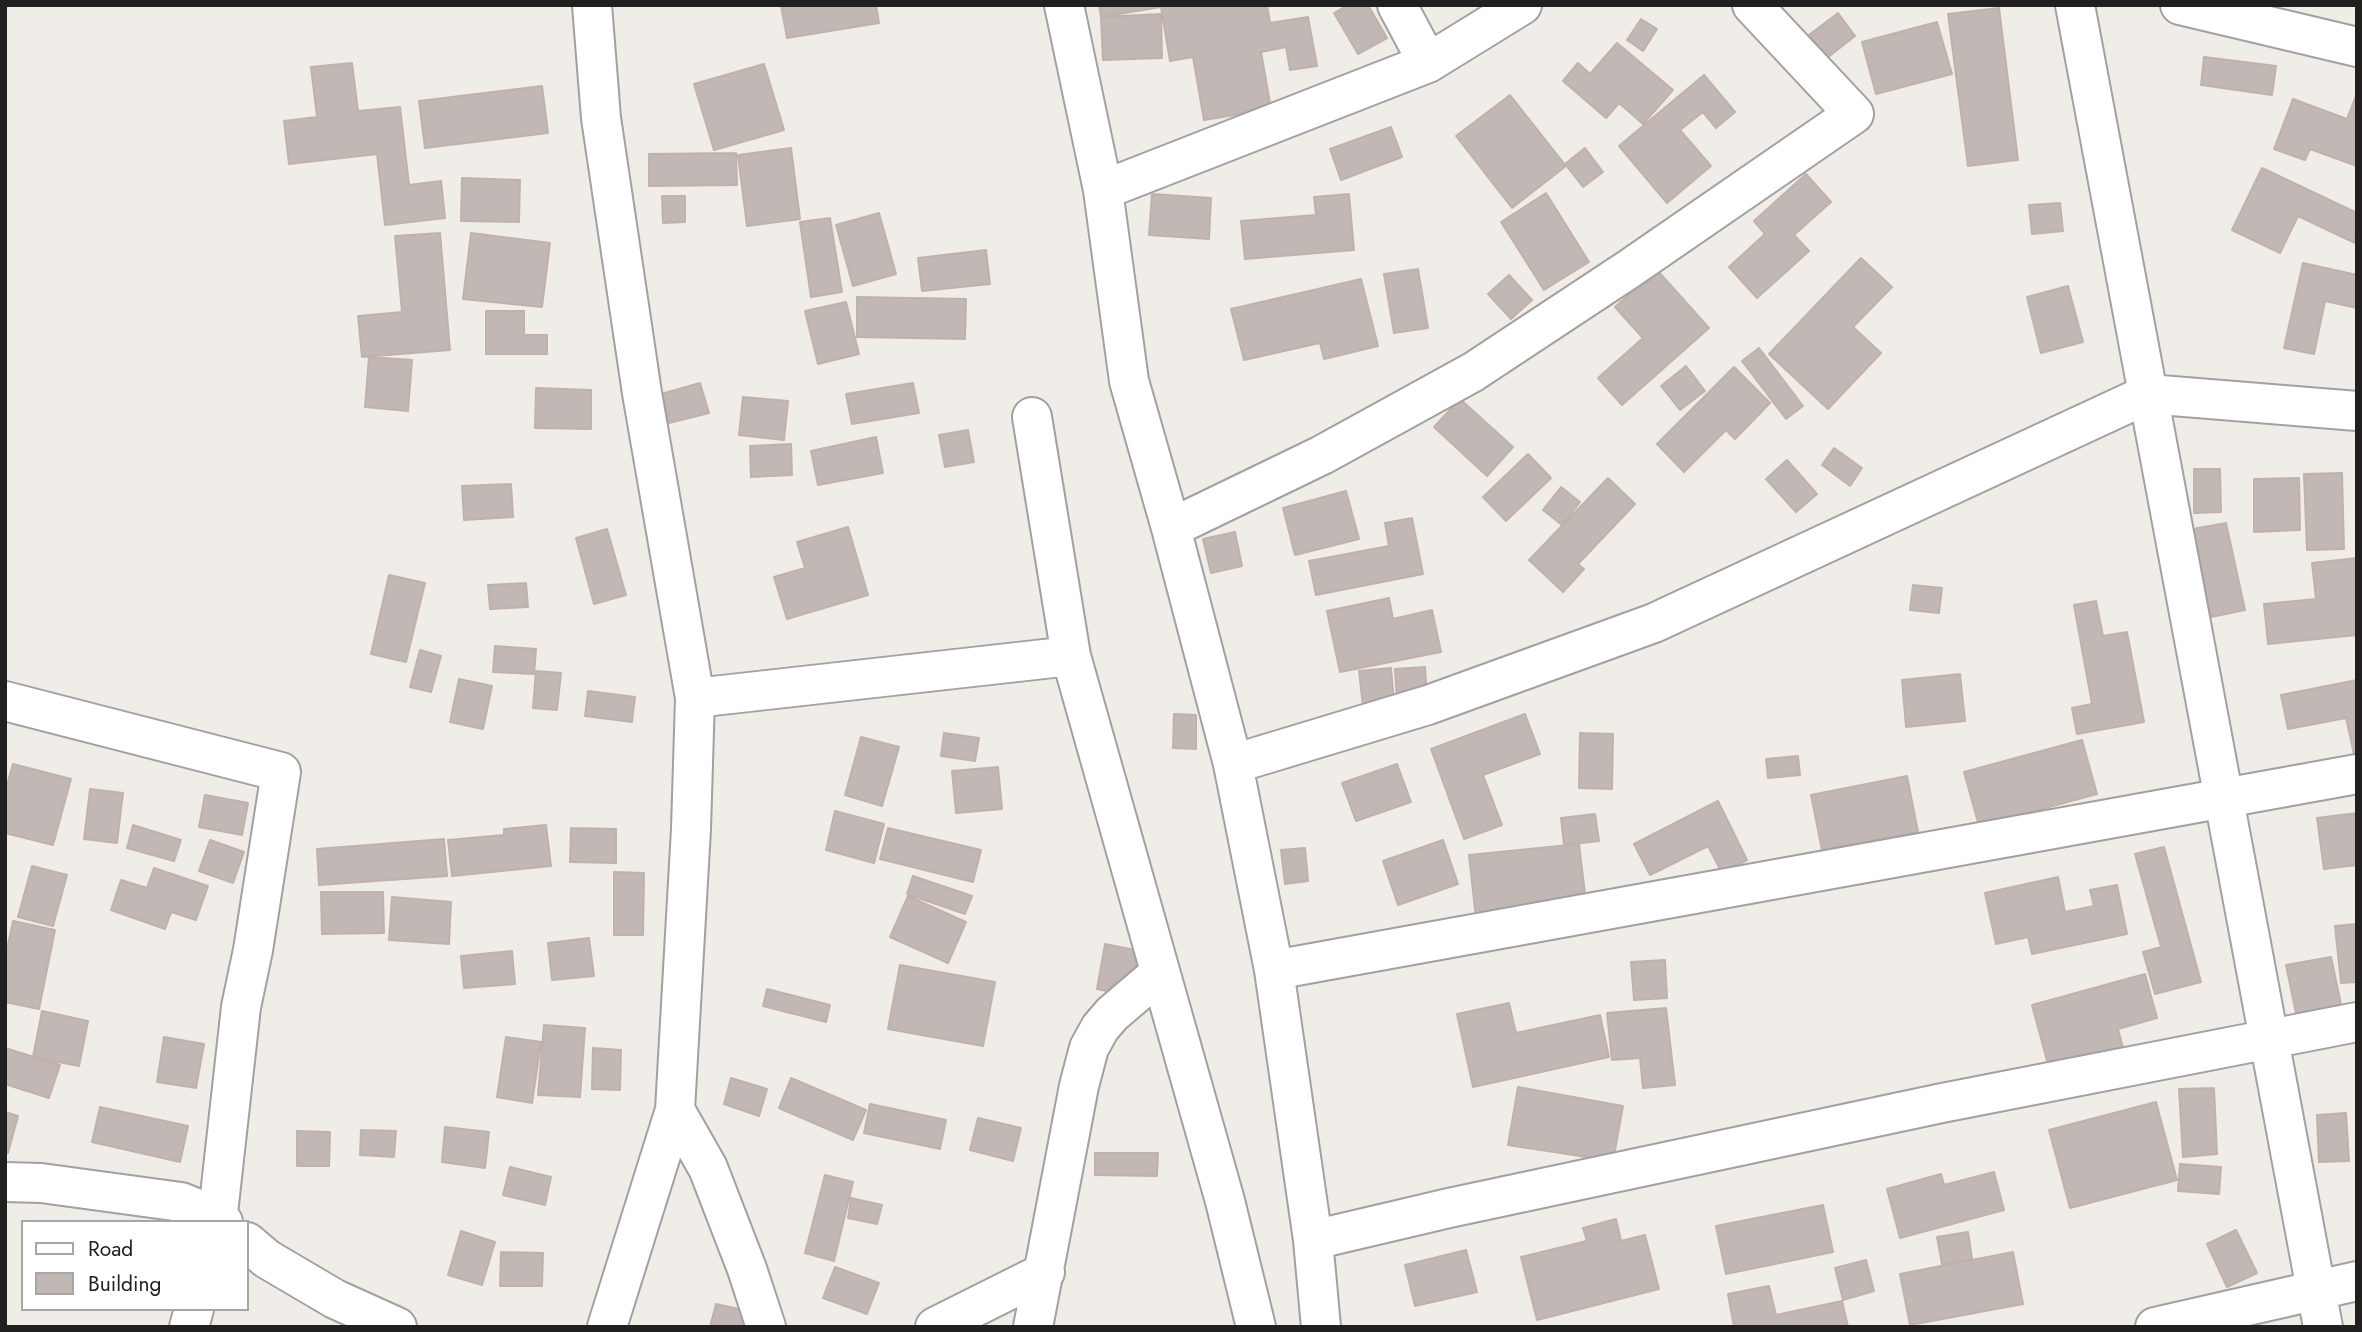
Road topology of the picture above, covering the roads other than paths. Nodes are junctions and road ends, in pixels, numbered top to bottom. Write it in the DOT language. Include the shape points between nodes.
graph roads {
  1 [pos="592,5"];
  2 [pos="1064,5"];
  3 [pos="1397,5"];
  4 [pos="1522,5"];
  5 [pos="1752,5"];
  6 [pos="2075,5"];
  7 [pos="2180,5"];
  8 [pos="2357,47"];
  9 [pos="1428,63"];
  10 [pos="1103,190"];
  11 [pos="2148,394"];
  12 [pos="2357,411"];
  13 [pos="1032,417"];
  14 [pos="1171,528"];
  15 [pos="1071,656"];
  16 [pos="695,698"];
  17 [pos="5,702"];
  18 [pos="1233,764"];
  19 [pos="2357,774"];
  20 [pos="2224,797"];
  21 [pos="1274,970"];
  22 [pos="1160,973"];
  23 [pos="2357,1022"];
  24 [pos="2269,1039"];
  25 [pos="675,1110"];
  26 [pos="5,1182"];
  27 [pos="219,1220"];
  28 [pos="1313,1240"];
  29 [pos="248,1243"];
  30 [pos="1045,1272"];
  31 [pos="2357,1281"];
  32 [pos="2316,1290"];
  33 [pos="397,1327"];
  34 [pos="607,1327"];
  35 [pos="766,1327"];
  36 [pos="935,1327"];
  37 [pos="1033,1327"];
  38 [pos="1255,1327"];
  39 [pos="1321,1327"];
  40 [pos="2155,1327"];
  41 [pos="2323,1327"];
  1 -- 16 [label="street" via="607,159"];
  2 -- 10 [label="street"];
  3 -- 9 [label="street"];
  4 -- 9 [label="street"];
  5 -- 14 [label="street" via="1854,114 1473,372 1322,455"];
  6 -- 11 [label="street"];
  7 -- 8 [label="street"];
  9 -- 10 [label="street"];
  10 -- 14 [label="street" via="1129,381"];
  11 -- 12 [label="street"];
  11 -- 18 [label="street" via="1654,623 1428,705"];
  11 -- 20 [label="street"];
  13 -- 15 [label="street"];
  14 -- 18 [label="street"];
  15 -- 16 [label="street"];
  15 -- 22 [label="street"];
  16 -- 25 [label="street"];
  17 -- 27 [label="street" via="281,772 241,1007"];
  18 -- 21 [label="street"];
  19 -- 20 [label="street"];
  20 -- 21 [label="street"];
  20 -- 24 [label="street"];
  21 -- 28 [label="street"];
  22 -- 30 [label="street" via="1112,1014 1089,1048"];
  22 -- 38 [label="street" via="1225,1201"];
  23 -- 24 [label="street"];
  24 -- 28 [label="street" via="1942,1103"];
  24 -- 32 [label="street"];
  25 -- 34 [label="street"];
  25 -- 35 [label="street" via="708,1168"];
  26 -- 27 [label="street" via="181,1202"];
  28 -- 39 [label="street"];
  29 -- 33 [label="street" via="335,1299"];
  30 -- 36 [label="street"];
  30 -- 37 [label="street"];
  31 -- 32 [label="street"];
  32 -- 40 [label="street"];
  32 -- 41 [label="street"];
}
